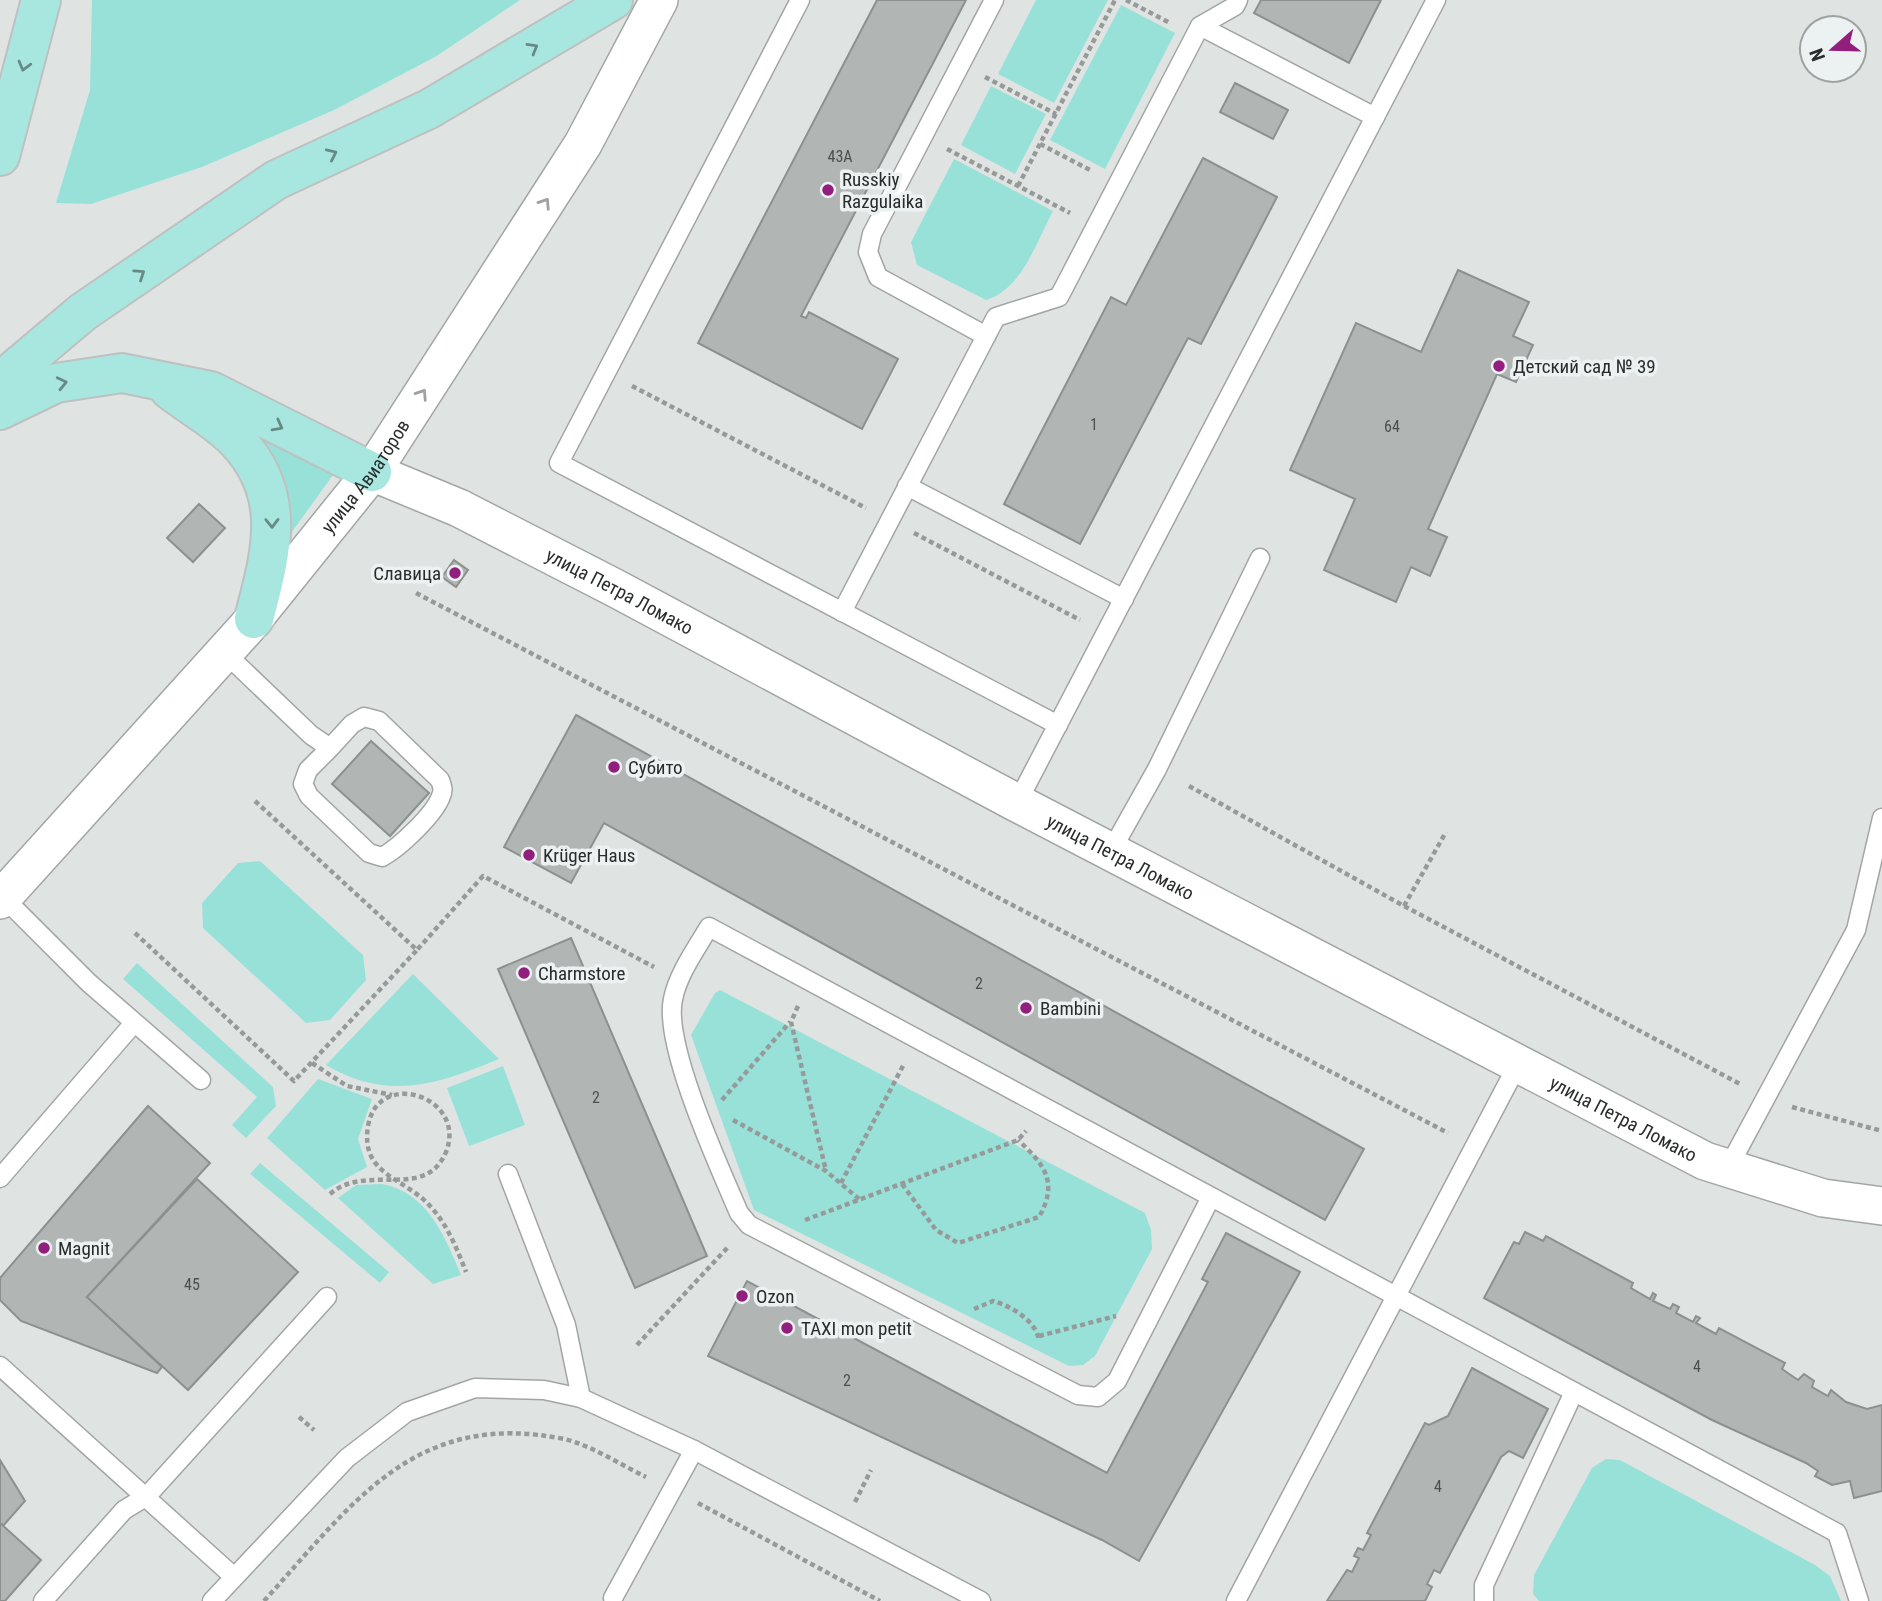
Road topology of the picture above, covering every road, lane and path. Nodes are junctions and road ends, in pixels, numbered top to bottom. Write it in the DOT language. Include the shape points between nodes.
graph roads {
  1 [pos="41,0"];
  2 [pos="613,0"];
  3 [pos="659,0"];
  4 [pos="800,0"];
  5 [pos="994,0"];
  6 [pos="1115,0"];
  7 [pos="1126,0"];
  8 [pos="1238,0"];
  9 [pos="1436,0"];
  10 [pos="1197,31"];
  11 [pos="960,64"];
  12 [pos="1056,114"];
  13 [pos="1375,117"];
  14 [pos="922,136"];
  15 [pos="1040,144"];
  16 [pos="0,156"];
  17 [pos="1117,185"];
  18 [pos="1018,186"];
  19 [pos="1096,227"];
  20 [pos="986,336"];
  21 [pos="606,372"];
  22 [pos="157,381"];
  23 [pos="0,382"];
  24 [pos="0,410"];
  25 [pos="372,472"];
  26 [pos="907,486"];
  27 [pos="890,521"];
  28 [pos="1260,558"];
  29 [pos="416,593"];
  30 [pos="1124,599"];
  31 [pos="842,612"];
  32 [pos="254,619"];
  33 [pos="1106,634"];
  34 [pos="225,652"];
  35 [pos="1058,725"];
  36 [pos="330,748"];
  37 [pos="1189,786"];
  38 [pos="255,801"];
  39 [pos="1017,803"];
  40 [pos="1882,818"];
  41 [pos="1446,832"];
  42 [pos="1111,850"];
  43 [pos="2,898"];
  44 [pos="1404,906"];
  45 [pos="135,933"];
  46 [pos="417,950"];
  47 [pos="679,981"];
  48 [pos="808,981"];
  49 [pos="791,1021"];
  50 [pos="134,1023"];
  51 [pos="918,1038"];
  52 [pos="1519,1062"];
  53 [pos="312,1063"];
  54 [pos="201,1080"];
  55 [pos="393,1095"];
  56 [pos="1767,1096"];
  57 [pos="694,1103"];
  58 [pos="713,1109"];
  59 [pos="1048,1109"];
  60 [pos="1882,1131"];
  61 [pos="1018,1140"];
  62 [pos="1474,1147"];
  63 [pos="1728,1168"];
  64 [pos="826,1171"];
  65 [pos="508,1174"];
  66 [pos="0,1178"];
  67 [pos="393,1180"];
  68 [pos="841,1184"];
  69 [pos="902,1184"];
  70 [pos="330,1194"];
  71 [pos="1211,1197"];
  72 [pos="859,1199"];
  73 [pos="1882,1206"];
  74 [pos="748,1225"];
  75 [pos="768,1234"];
  76 [pos="466,1272"];
  77 [pos="1396,1294"];
  78 [pos="327,1297"];
  79 [pos="1155,1306"];
  80 [pos="1039,1336"];
  81 [pos="636,1345"];
  82 [pos="0,1366"];
  83 [pos="1574,1392"];
  84 [pos="582,1398"];
  85 [pos="299,1417"];
  86 [pos="314,1430"];
  87 [pos="694,1450"];
  88 [pos="871,1470"];
  89 [pos="671,1490"];
  90 [pos="147,1496"];
  91 [pos="855,1502"];
  92 [pos="233,1576"];
  93 [pos="613,1598"];
  94 [pos="43,1601"];
  95 [pos="212,1601"];
  96 [pos="264,1601"];
  97 [pos="880,1601"];
  98 [pos="981,1601"];
  99 [pos="1236,1601"];
  100 [pos="1484,1601"];
  101 [pos="1858,1601"];
  1 -- 16 [label="main road, one-way"];
  23 -- 2 [label="main road, one-way" via="83,312 276,180 429,109"];
  25 -- 3 [label="street, улица Авиаторов, one-way" via="583,144"];
  4 -- 21 [label="lane"];
  5 -- 11 [label="lane"];
  6 -- 12 [label="path"];
  7 -- 10 [label="path"];
  8 -- 10 [label="lane"];
  9 -- 13 [label="lane"];
  10 -- 13 [label="lane"];
  10 -- 17 [label="lane"];
  11 -- 12 [label="path"];
  11 -- 14 [label="lane"];
  12 -- 15 [label="path"];
  13 -- 30 [label="lane"];
  14 -- 18 [label="path"];
  14 -- 20 [label="lane" via="872,234 868,252 878,277"];
  15 -- 17 [label="path"];
  15 -- 18 [label="path"];
  17 -- 19 [label="lane"];
  18 -- 19 [label="path"];
  19 -- 20 [label="lane" via="1059,297 996,317"];
  20 -- 26 [label="lane"];
  21 -- 27 [label="path"];
  21 -- 31 [label="lane" via="559,463"];
  24 -- 22 [label="main road, one-way" via="56,383 122,373"];
  22 -- 25 [label="main road, one-way" via="211,391"];
  22 -- 32 [label="main road, one-way" via="239,442 258,473 271,508 272,546"];
  25 -- 32 [label="street, улица Авиаторов"];
  25 -- 39 [label="street, улица Петра Ломако" via="483,520"];
  26 -- 27 [label="lane"];
  26 -- 30 [label="lane"];
  27 -- 31 [label="lane"];
  27 -- 33 [label="path"];
  28 -- 42 [label="lane" via="1157,769"];
  29 -- 62 [label="path"];
  30 -- 33 [label="lane"];
  31 -- 35 [label="lane"];
  32 -- 34 [label="street, улица Авиаторов"];
  33 -- 35 [label="lane"];
  34 -- 36 [label="lane"];
  34 -- 43 [label="street, улица Авиаторов"];
  35 -- 39 [label="lane"];
  36 -- 36 [label="lane" via="364,716 379,721 440,780 443,793 438,804 394,851 382,857 369,853 309,796 303,784 308,770"];
  37 -- 44 [label="path"];
  38 -- 46 [label="path"];
  39 -- 42 [label="street, улица Петра Ломако"];
  40 -- 56 [label="lane" via="1856,930"];
  41 -- 44 [label="path"];
  42 -- 52 [label="street, улица Петра Ломако"];
  43 -- 50 [label="lane"];
  44 -- 56 [label="path"];
  45 -- 53 [label="path" via="294,1081"];
  46 -- 47 [label="path" via="482,876"];
  46 -- 53 [label="path"];
  47 -- 48 [label="lane" via="709,927"];
  47 -- 57 [label="lane" via="670,1020"];
  48 -- 49 [label="path"];
  48 -- 51 [label="lane"];
  49 -- 58 [label="path"];
  49 -- 64 [label="path"];
  50 -- 54 [label="lane"];
  50 -- 66 [label="lane"];
  51 -- 59 [label="lane"];
  51 -- 68 [label="path"];
  52 -- 62 [label="lane"];
  52 -- 63 [label="street, улица Петра Ломако" via="1705,1161"];
  53 -- 55 [label="path" via="347,1086"];
  55 -- 67 [label="path" via="378,1105 366,1142 373,1163"];
  55 -- 67 [label="path" via="427,1097 441,1110 449,1145 442,1161 428,1174"];
  56 -- 60 [label="path"];
  56 -- 63 [label="lane"];
  57 -- 58 [label="path"];
  57 -- 74 [label="lane"];
  58 -- 64 [label="path"];
  59 -- 61 [label="path"];
  59 -- 71 [label="lane"];
  61 -- 69 [label="path"];
  61 -- 69 [label="path" via="1042,1164 1047,1176 1049,1192 1039,1217 958,1243 936,1230"];
  62 -- 77 [label="lane"];
  63 -- 73 [label="street, улица Петра Ломако" via="1823,1198"];
  64 -- 68 [label="path"];
  65 -- 84 [label="lane" via="566,1325"];
  67 -- 70 [label="path" via="360,1178"];
  67 -- 76 [label="path" via="411,1187 433,1208"];
  68 -- 72 [label="path"];
  69 -- 72 [label="path"];
  71 -- 77 [label="lane"];
  71 -- 79 [label="lane"];
  72 -- 75 [label="path"];
  74 -- 75 [label="lane"];
  74 -- 81 [label="path"];
  75 -- 79 [label="lane" via="1078,1395 1098,1397 1117,1381"];
  77 -- 83 [label="lane"];
  77 -- 99 [label="lane"];
  78 -- 90 [label="lane"];
  79 -- 80 [label="path"];
  82 -- 90 [label="lane"];
  83 -- 100 [label="lane" via="1484,1585"];
  83 -- 101 [label="lane" via="1838,1533"];
  84 -- 87 [label="lane"];
  84 -- 92 [label="lane" via="544,1390 475,1388 407,1412 347,1458"];
  85 -- 86 [label="path"];
  87 -- 89 [label="lane"];
  87 -- 98 [label="lane"];
  88 -- 91 [label="path"];
  89 -- 93 [label="lane"];
  89 -- 96 [label="path" via="566,1440 475,1434 448,1441 416,1455 361,1494"];
  89 -- 97 [label="path"];
  90 -- 92 [label="lane"];
  90 -- 94 [label="lane" via="124,1510"];
  92 -- 95 [label="lane"];
}
